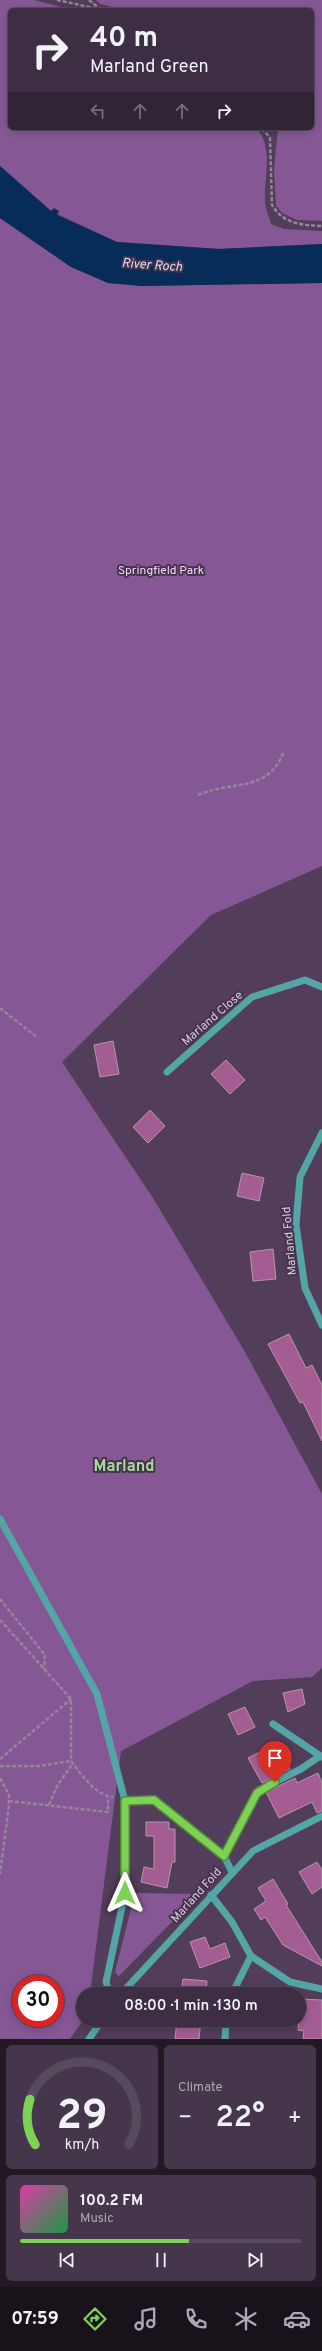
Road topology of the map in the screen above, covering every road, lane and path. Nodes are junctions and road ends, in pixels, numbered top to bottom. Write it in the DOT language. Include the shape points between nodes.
graph roads {
  1 [pos="58,0"];
  2 [pos="90,0"];
  3 [pos="93,8"];
  4 [pos="100,8"];
  5 [pos="264,130"];
  6 [pos="322,226"];
  7 [pos="284,751"];
  8 [pos="198,795"];
  9 [pos="322,987"];
  10 [pos="0,1008"];
  11 [pos="38,1038"];
  12 [pos="167,1072"];
  13 [pos="322,1133"];
  14 [pos="322,1325"];
  15 [pos="0,1519"];
  16 [pos="0,1599"];
  17 [pos="0,1620"];
  18 [pos="44,1669"];
  19 [pos="71,1699"];
  20 [pos="273,1724"];
  21 [pos="321,1756"];
  22 [pos="0,1759"];
  23 [pos="72,1762"];
  24 [pos="0,1766"];
  25 [pos="0,1778"];
  26 [pos="108,1797"];
  27 [pos="124,1799"];
  28 [pos="9,1801"];
  29 [pos="49,1805"];
  30 [pos="322,1816"];
  31 [pos="224,1856"];
  32 [pos="232,1872"];
  33 [pos="0,1874"];
  34 [pos="211,1895"];
  35 [pos="251,1956"];
  36 [pos="108,1987"];
  37 [pos="127,1987"];
  38 [pos="236,1987"];
  39 [pos="322,1989"];
  40 [pos="97,2027"];
  41 [pos="226,2027"];
  42 [pos="89,2039"];
  43 [pos="225,2039"];
  1 -- 3 [label="path"];
  2 -- 4 [label="path"];
  5 -- 6 [label="path" via="270,138 272,205 277,214 290,222"];
  7 -- 8 [label="path" via="281,760 255,783 214,788"];
  9 -- 12 [label="street, Marland Close" via="305,980 252,997"];
  10 -- 11 [label="path"];
  13 -- 14 [label="street, Marland Fold" via="300,1177 296,1225 305,1288"];
  15 -- 27 [label="street" via="96,1694"];
  16 -- 18 [label="path" via="45,1654"];
  17 -- 18 [label="path"];
  18 -- 19 [label="path"];
  19 -- 22 [label="path"];
  19 -- 23 [label="path"];
  20 -- 21 [label="street"];
  21 -- 31 [label="street" via="259,1790"];
  23 -- 24 [label="path" via="38,1766"];
  23 -- 26 [label="path" via="89,1783"];
  23 -- 29 [label="path"];
  25 -- 28 [label="path" via="9,1795"];
  26 -- 27 [label="path"];
  26 -- 29 [label="path" via="108,1812"];
  27 -- 31 [label="street" via="154,1800"];
  27 -- 36 [label="street" via="125,1893 106,1982"];
  28 -- 29 [label="path"];
  28 -- 33 [label="path"];
  30 -- 32 [label="street, Marland Fold" via="253,1851"];
  31 -- 32 [label="street"];
  32 -- 34 [label="street, Marland Fold"];
  34 -- 35 [label="street" via="232,1922"];
  34 -- 37 [label="street, Marland Fold"];
  35 -- 38 [label="street"];
  35 -- 39 [label="street" via="290,1982"];
  40 -- 42 [label="street"];
  41 -- 43 [label="street"];
}
